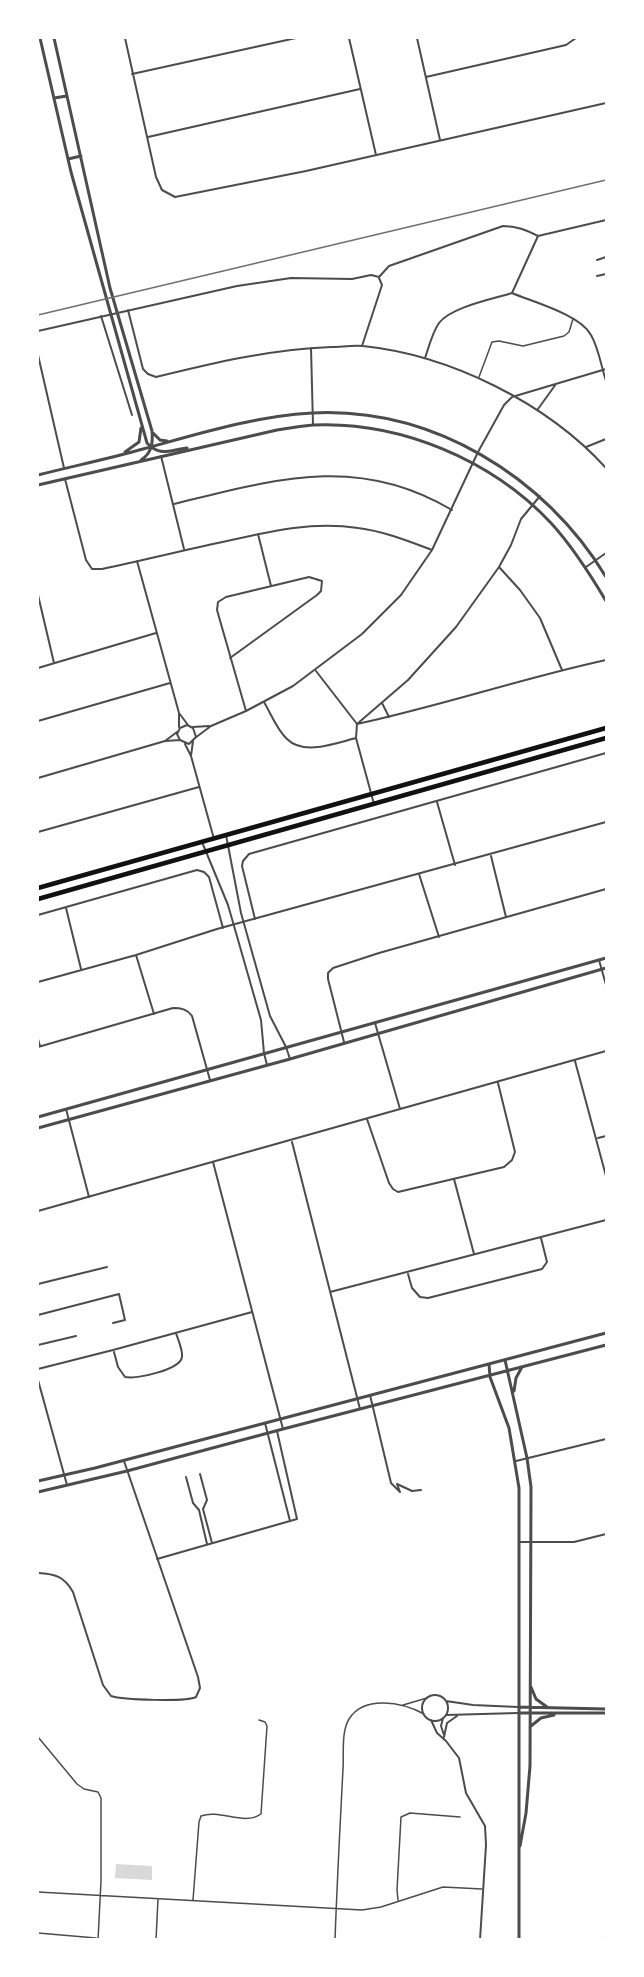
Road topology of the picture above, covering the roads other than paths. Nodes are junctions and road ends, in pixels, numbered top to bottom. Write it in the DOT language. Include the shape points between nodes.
graph roads {
  1 [pos="40,38"];
  2 [pos="54,38"];
  3 [pos="125,38"];
  4 [pos="296,38"];
  5 [pos="349,38"];
  6 [pos="417,38"];
  7 [pos="576,38"];
  8 [pos="132,74"];
  9 [pos="426,77"];
  10 [pos="360,89"];
  11 [pos="67,96"];
  12 [pos="54,98"];
  13 [pos="606,103"];
  14 [pos="148,137"];
  15 [pos="440,141"];
  16 [pos="81,156"];
  17 [pos="376,156"];
  18 [pos="68,159"];
  19 [pos="606,220"];
  20 [pos="538,236"];
  21 [pos="606,257"];
  22 [pos="597,260"];
  23 [pos="606,274"];
  24 [pos="597,276"];
  25 [pos="379,277"];
  26 [pos="512,293"];
  27 [pos="128,310"];
  28 [pos="102,316"];
  29 [pos="573,319"];
  30 [pos="38,331"];
  31 [pos="362,346"];
  32 [pos="311,348"];
  33 [pos="38,355"];
  34 [pos="425,358"];
  35 [pos="605,370"];
  36 [pos="479,378"];
  37 [pos="606,381"];
  38 [pos="556,384"];
  39 [pos="513,397"];
  40 [pos="538,409"];
  41 [pos="313,413"];
  42 [pos="138,415"];
  43 [pos="132,416"];
  44 [pos="314,425"];
  45 [pos="152,431"];
  46 [pos="606,439"];
  47 [pos="178,440"];
  48 [pos="206,445"];
  49 [pos="151,447"];
  50 [pos="586,447"];
  51 [pos="478,452"];
  52 [pos="161,456"];
  53 [pos="115,457"];
  54 [pos="138,462"];
  55 [pos="473,463"];
  56 [pos="72,466"];
  57 [pos="64,468"];
  58 [pos="606,468"];
  59 [pos="55,470"];
  60 [pos="38,475"];
  61 [pos="75,477"];
  62 [pos="65,479"];
  63 [pos="57,481"];
  64 [pos="38,485"];
  65 [pos="540,496"];
  66 [pos="174,504"];
  67 [pos="532,506"];
  68 [pos="452,510"];
  69 [pos="258,534"];
  70 [pos="184,550"];
  71 [pos="432,550"];
  72 [pos="606,554"];
  73 [pos="596,560"];
  74 [pos="136,561"];
  75 [pos="499,567"];
  76 [pos="586,567"];
  77 [pos="606,577"];
  78 [pos="271,586"];
  79 [pos="38,595"];
  80 [pos="606,601"];
  81 [pos="156,633"];
  82 [pos="230,658"];
  83 [pos="606,660"];
  84 [pos="54,663"];
  85 [pos="38,668"];
  86 [pos="315,670"];
  87 [pos="562,670"];
  88 [pos="171,683"];
  89 [pos="264,702"];
  90 [pos="382,703"];
  91 [pos="246,711"];
  92 [pos="179,713"];
  93 [pos="389,718"];
  94 [pos="38,721"];
  95 [pos="357,724"];
  96 [pos="190,726"];
  97 [pos="212,726"];
  98 [pos="606,728"];
  99 [pos="178,730"];
  100 [pos="356,738"];
  101 [pos="606,738"];
  102 [pos="180,740"];
  103 [pos="194,740"];
  104 [pos="564,740"];
  105 [pos="165,741"];
  106 [pos="185,744"];
  107 [pos="567,749"];
  108 [pos="606,753"];
  109 [pos="515,754"];
  110 [pos="191,756"];
  111 [pos="518,763"];
  112 [pos="445,774"];
  113 [pos="38,778"];
  114 [pos="447,783"];
  115 [pos="199,787"];
  116 [pos="371,795"];
  117 [pos="437,802"];
  118 [pos="374,804"];
  119 [pos="325,808"];
  120 [pos="328,818"];
  121 [pos="606,822"];
  122 [pos="262,825"];
  123 [pos="38,832"];
  124 [pos="226,835"];
  125 [pos="265,836"];
  126 [pos="214,839"];
  127 [pos="202,842"];
  128 [pos="229,846"];
  129 [pos="206,853"];
  130 [pos="491,855"];
  131 [pos="148,857"];
  132 [pos="455,865"];
  133 [pos="151,868"];
  134 [pos="419,874"];
  135 [pos="80,876"];
  136 [pos="84,886"];
  137 [pos="38,888"];
  138 [pos="606,889"];
  139 [pos="38,899"];
  140 [pos="66,907"];
  141 [pos="38,915"];
  142 [pos="506,917"];
  143 [pos="255,919"];
  144 [pos="243,922"];
  145 [pos="234,925"];
  146 [pos="223,928"];
  147 [pos="439,937"];
  148 [pos="136,955"];
  149 [pos="606,958"];
  150 [pos="599,960"];
  151 [pos="81,969"];
  152 [pos="604,969"];
  153 [pos="38,982"];
  154 [pos="606,985"];
  155 [pos="487,991"];
  156 [pos="491,1001"];
  157 [pos="154,1014"];
  158 [pos="375,1023"];
  159 [pos="341,1032"];
  160 [pos="379,1033"];
  161 [pos="38,1039"];
  162 [pos="344,1043"];
  163 [pos="39,1046"];
  164 [pos="286,1047"];
  165 [pos="606,1051"];
  166 [pos="264,1053"];
  167 [pos="290,1059"];
  168 [pos="575,1061"];
  169 [pos="267,1065"];
  170 [pos="208,1070"];
  171 [pos="210,1080"];
  172 [pos="498,1083"];
  173 [pos="66,1109"];
  174 [pos="400,1109"];
  175 [pos="38,1117"];
  176 [pos="68,1119"];
  177 [pos="368,1119"];
  178 [pos="38,1128"];
  179 [pos="606,1136"];
  180 [pos="597,1138"];
  181 [pos="292,1141"];
  182 [pos="213,1162"];
  183 [pos="606,1176"];
  184 [pos="454,1179"];
  185 [pos="89,1197"];
  186 [pos="38,1211"];
  187 [pos="606,1220"];
  188 [pos="541,1238"];
  189 [pos="474,1254"];
  190 [pos="107,1267"];
  191 [pos="408,1273"];
  192 [pos="38,1284"];
  193 [pos="330,1292"];
  194 [pos="253,1312"];
  195 [pos="38,1315"];
  196 [pos="113,1323"];
  197 [pos="176,1333"];
  198 [pos="606,1333"];
  199 [pos="76,1336"];
  200 [pos="38,1345"];
  201 [pos="606,1345"];
  202 [pos="113,1350"];
  203 [pos="505,1360"];
  204 [pos="489,1364"];
  205 [pos="522,1367"];
  206 [pos="38,1369"];
  207 [pos="509,1371"];
  208 [pos="490,1377"];
  209 [pos="38,1380"];
  210 [pos="513,1394"];
  211 [pos="370,1395"];
  212 [pos="357,1399"];
  213 [pos="373,1407"];
  214 [pos="360,1409"];
  215 [pos="280,1418"];
  216 [pos="265,1422"];
  217 [pos="283,1429"];
  218 [pos="277,1431"];
  219 [pos="268,1433"];
  220 [pos="606,1439"];
  221 [pos="527,1458"];
  222 [pos="124,1461"];
  223 [pos="516,1461"];
  224 [pos="127,1472"];
  225 [pos="200,1474"];
  226 [pos="64,1475"];
  227 [pos="186,1477"];
  228 [pos="38,1481"];
  229 [pos="67,1485"];
  230 [pos="421,1490"];
  231 [pos="38,1492"];
  232 [pos="290,1521"];
  233 [pos="606,1534"];
  234 [pos="519,1542"];
  235 [pos="530,1542"];
  236 [pos="212,1543"];
  237 [pos="207,1545"];
  238 [pos="158,1559"];
  239 [pos="38,1573"];
  240 [pos="530,1682"];
  241 [pos="427,1698"];
  242 [pos="446,1701"];
  243 [pos="399,1706"];
  244 [pos="519,1707"];
  245 [pos="530,1707"];
  246 [pos="550,1708"];
  247 [pos="606,1711"];
  248 [pos="519,1713"];
  249 [pos="530,1713"];
  250 [pos="558,1713"];
  251 [pos="424,1714"];
  252 [pos="459,1714"];
  253 [pos="444,1716"];
  254 [pos="259,1720"];
  255 [pos="431,1720"];
  256 [pos="530,1728"];
  257 [pos="38,1737"];
  258 [pos="444,1737"];
  259 [pos="446,1741"];
  260 [pos="460,1817"];
  261 [pos="519,1854"];
  262 [pos="484,1889"];
  263 [pos="38,1892"];
  264 [pos="101,1895"];
  265 [pos="158,1899"];
  266 [pos="193,1900"];
  267 [pos="399,1901"];
  268 [pos="336,1909"];
  269 [pos="38,1934"];
  270 [pos="98,1939"];
  271 [pos="156,1940"];
  272 [pos="335,1940"];
  273 [pos="480,1940"];
  274 [pos="519,1940"];
  1 -- 12 [label="street"];
  2 -- 11 [label="street"];
  3 -- 8 [label="street"];
  4 -- 8 [label="street"];
  5 -- 10 [label="street"];
  6 -- 9 [label="street"];
  7 -- 9 [label="street" via="566,45"];
  8 -- 14 [label="street"];
  9 -- 15 [label="street"];
  10 -- 14 [label="street"];
  10 -- 17 [label="street"];
  11 -- 12 [label="street"];
  11 -- 16 [label="street"];
  12 -- 18 [label="street"];
  13 -- 15 [label="street"];
  14 -- 17 [label="street" via="159,183 166,194 175,197"];
  15 -- 17 [label="street"];
  16 -- 18 [label="street"];
  16 -- 45 [label="street" via="117,316"];
  18 -- 42 [label="street"];
  19 -- 20 [label="street"];
  20 -- 25 [label="street" via="503,226 389,266"];
  20 -- 26 [label="street"];
  21 -- 22 [label="street"];
  23 -- 24 [label="street"];
  25 -- 27 [label="street" via="291,278"];
  25 -- 31 [label="street" via="382,285"];
  26 -- 29 [label="street"];
  26 -- 34 [label="street" via="447,316 439,323"];
  27 -- 28 [label="street"];
  27 -- 32 [label="street" via="143,369 156,376 274,351"];
  28 -- 30 [label="street"];
  28 -- 43 [label="street"];
  29 -- 35 [label="street" via="592,336"];
  29 -- 36 [label="lane" via="564,336 523,346 492,342"];
  31 -- 32 [label="street"];
  31 -- 34 [label="street"];
  32 -- 41 [label="street"];
  33 -- 57 [label="street"];
  34 -- 36 [label="street"];
  35 -- 37 [label="street"];
  35 -- 38 [label="street"];
  36 -- 39 [label="street"];
  38 -- 39 [label="street"];
  38 -- 40 [label="street"];
  39 -- 40 [label="street"];
  39 -- 51 [label="street" via="504,405"];
  40 -- 50 [label="street"];
  41 -- 44 [label="street"];
  41 -- 47 [label="street" via="259,420"];
  41 -- 51 [label="street" via="406,424"];
  42 -- 49 [label="street"];
  42 -- 53 [label="street" via="139,442"];
  44 -- 48 [label="street"];
  44 -- 55 [label="street" via="394,434"];
  45 -- 47 [label="street" via="160,440"];
  45 -- 49 [label="street"];
  46 -- 50 [label="street"];
  47 -- 49 [label="street"];
  48 -- 49 [label="street" via="159,452"];
  48 -- 52 [label="street"];
  49 -- 53 [label="street"];
  49 -- 54 [label="street"];
  50 -- 58 [label="street"];
  51 -- 55 [label="street"];
  51 -- 65 [label="street"];
  52 -- 54 [label="street"];
  52 -- 66 [label="street"];
  53 -- 56 [label="street"];
  54 -- 61 [label="street"];
  55 -- 67 [label="street"];
  55 -- 68 [label="street"];
  56 -- 57 [label="street"];
  56 -- 61 [label="street"];
  57 -- 59 [label="street"];
  59 -- 60 [label="street"];
  59 -- 63 [label="street"];
  61 -- 62 [label="street"];
  62 -- 63 [label="street"];
  62 -- 74 [label="street" via="90,567 96,570"];
  63 -- 64 [label="street"];
  65 -- 67 [label="street"];
  65 -- 73 [label="street" via="574,529"];
  66 -- 68 [label="street" via="271,481 337,476 404,488"];
  66 -- 70 [label="street"];
  67 -- 75 [label="street" via="521,519"];
  67 -- 76 [label="street"];
  68 -- 71 [label="street"];
  69 -- 70 [label="street"];
  69 -- 71 [label="street" via="295,527 348,526"];
  69 -- 78 [label="street"];
  70 -- 74 [label="street"];
  71 -- 86 [label="street" via="385,611"];
  72 -- 73 [label="street"];
  73 -- 76 [label="street"];
  73 -- 77 [label="street"];
  74 -- 81 [label="street"];
  75 -- 87 [label="street" via="540,618"];
  75 -- 90 [label="street" via="441,645"];
  76 -- 80 [label="street"];
  78 -- 82 [label="street" via="218,602"];
  78 -- 82 [label="street" via="309,577 322,581 323,586 317,596"];
  79 -- 84 [label="street"];
  81 -- 84 [label="street"];
  81 -- 88 [label="street"];
  82 -- 91 [label="street"];
  83 -- 87 [label="street"];
  84 -- 85 [label="street"];
  86 -- 89 [label="street"];
  86 -- 95 [label="street"];
  87 -- 93 [label="street"];
  88 -- 92 [label="street"];
  88 -- 94 [label="street"];
  89 -- 91 [label="street"];
  89 -- 100 [label="street" via="285,738 298,746 321,746"];
  90 -- 93 [label="street"];
  90 -- 95 [label="street"];
  91 -- 97 [label="street"];
  92 -- 96 [label="street"];
  92 -- 99 [label="street"];
  93 -- 95 [label="street"];
  95 -- 100 [label="street"];
  96 -- 97 [label="street"];
  96 -- 99 [label="street"];
  96 -- 103 [label="street" via="196,732"];
  97 -- 103 [label="street"];
  98 -- 104 [label="highway"];
  99 -- 102 [label="street"];
  99 -- 105 [label="street"];
  100 -- 116 [label="street"];
  101 -- 107 [label="highway"];
  102 -- 105 [label="street"];
  102 -- 106 [label="street"];
  103 -- 106 [label="street"];
  103 -- 110 [label="street"];
  104 -- 107 [label="highway"];
  104 -- 109 [label="highway"];
  105 -- 113 [label="street"];
  106 -- 110 [label="street"];
  107 -- 111 [label="highway"];
  108 -- 117 [label="street"];
  109 -- 111 [label="highway"];
  109 -- 112 [label="highway"];
  110 -- 115 [label="street"];
  111 -- 114 [label="highway"];
  112 -- 114 [label="highway"];
  112 -- 116 [label="highway"];
  114 -- 118 [label="highway"];
  115 -- 123 [label="street"];
  115 -- 126 [label="street"];
  116 -- 118 [label="street"];
  116 -- 119 [label="highway"];
  117 -- 132 [label="street"];
  117 -- 143 [label="street" via="245,857 243,870"];
  118 -- 120 [label="highway"];
  119 -- 120 [label="highway"];
  119 -- 122 [label="highway"];
  120 -- 125 [label="highway"];
  121 -- 130 [label="street"];
  122 -- 124 [label="highway"];
  122 -- 125 [label="highway"];
  124 -- 126 [label="highway"];
  124 -- 128 [label="street"];
  125 -- 128 [label="highway"];
  126 -- 127 [label="highway"];
  127 -- 129 [label="street"];
  127 -- 131 [label="highway"];
  128 -- 129 [label="highway"];
  128 -- 144 [label="street"];
  129 -- 133 [label="highway"];
  129 -- 145 [label="street" via="224,891"];
  130 -- 132 [label="street"];
  130 -- 142 [label="street"];
  131 -- 133 [label="highway"];
  131 -- 135 [label="highway"];
  132 -- 134 [label="street"];
  133 -- 136 [label="highway"];
  134 -- 143 [label="street"];
  134 -- 147 [label="street"];
  135 -- 136 [label="highway"];
  135 -- 137 [label="highway"];
  136 -- 139 [label="highway"];
  138 -- 142 [label="street"];
  140 -- 141 [label="street"];
  140 -- 146 [label="street" via="197,870 209,877"];
  140 -- 151 [label="street"];
  142 -- 147 [label="street"];
  143 -- 144 [label="street"];
  144 -- 145 [label="street"];
  144 -- 164 [label="street" via="270,1016"];
  145 -- 146 [label="street"];
  145 -- 166 [label="street" via="261,1020"];
  146 -- 148 [label="street"];
  147 -- 159 [label="street" via="330,970 328,979"];
  148 -- 151 [label="street"];
  148 -- 157 [label="street"];
  149 -- 150 [label="street"];
  150 -- 152 [label="street"];
  150 -- 155 [label="street"];
  151 -- 153 [label="street"];
  152 -- 154 [label="street"];
  152 -- 156 [label="street"];
  155 -- 156 [label="street"];
  155 -- 158 [label="street"];
  156 -- 160 [label="street"];
  157 -- 163 [label="street"];
  157 -- 170 [label="street" via="177,1008 192,1016"];
  158 -- 159 [label="street"];
  158 -- 160 [label="street"];
  159 -- 162 [label="street"];
  159 -- 164 [label="street"];
  160 -- 162 [label="street"];
  160 -- 174 [label="street"];
  161 -- 163 [label="street"];
  162 -- 167 [label="street"];
  164 -- 166 [label="street"];
  164 -- 167 [label="street"];
  165 -- 168 [label="street"];
  166 -- 169 [label="street"];
  166 -- 170 [label="street"];
  167 -- 169 [label="street"];
  168 -- 172 [label="street"];
  168 -- 180 [label="street"];
  169 -- 171 [label="street"];
  170 -- 171 [label="street"];
  170 -- 173 [label="street"];
  171 -- 176 [label="street"];
  172 -- 174 [label="street"];
  172 -- 184 [label="street" via="514,1157 504,1167"];
  173 -- 175 [label="street"];
  173 -- 176 [label="street"];
  174 -- 177 [label="street"];
  176 -- 178 [label="street"];
  176 -- 185 [label="street"];
  177 -- 181 [label="street"];
  177 -- 184 [label="street" via="393,1189 403,1192"];
  179 -- 180 [label="street"];
  180 -- 183 [label="street"];
  181 -- 182 [label="street"];
  181 -- 193 [label="street"];
  182 -- 185 [label="street"];
  182 -- 194 [label="street"];
  184 -- 189 [label="street"];
  185 -- 186 [label="street"];
  187 -- 188 [label="street"];
  188 -- 189 [label="street"];
  188 -- 191 [label="street" via="547,1262 542,1269 428,1298 415,1292"];
  189 -- 191 [label="street"];
  190 -- 192 [label="street"];
  191 -- 193 [label="street"];
  193 -- 212 [label="street"];
  194 -- 197 [label="street"];
  194 -- 215 [label="street"];
  195 -- 196 [label="street" via="119,1294 125,1320"];
  197 -- 202 [label="street"];
  197 -- 202 [label="street" via="182,1352 180,1361 160,1371 125,1377"];
  198 -- 203 [label="street"];
  199 -- 200 [label="street"];
  201 -- 205 [label="street"];
  202 -- 206 [label="street"];
  203 -- 204 [label="street"];
  203 -- 207 [label="street"];
  204 -- 208 [label="street"];
  204 -- 211 [label="street"];
  205 -- 207 [label="street"];
  205 -- 210 [label="street"];
  207 -- 208 [label="street"];
  207 -- 210 [label="street"];
  208 -- 213 [label="street"];
  208 -- 223 [label="street" via="506,1416"];
  209 -- 226 [label="street"];
  210 -- 221 [label="street"];
  211 -- 212 [label="street"];
  211 -- 213 [label="street"];
  212 -- 214 [label="street"];
  212 -- 215 [label="street"];
  213 -- 214 [label="street"];
  213 -- 230 [label="street" via="391,1483 400,1492 397,1484 412,1491"];
  214 -- 217 [label="street"];
  215 -- 216 [label="street"];
  215 -- 217 [label="street"];
  216 -- 219 [label="street"];
  216 -- 222 [label="street"];
  217 -- 218 [label="street"];
  218 -- 219 [label="street"];
  218 -- 232 [label="street" via="297,1519"];
  219 -- 224 [label="street"];
  219 -- 232 [label="street"];
  220 -- 221 [label="street"];
  221 -- 223 [label="street"];
  221 -- 235 [label="street"];
  222 -- 224 [label="street"];
  222 -- 226 [label="street"];
  223 -- 234 [label="street"];
  224 -- 229 [label="street"];
  224 -- 238 [label="street"];
  225 -- 236 [label="street" via="207,1500 203,1509"];
  226 -- 228 [label="street"];
  226 -- 229 [label="street"];
  227 -- 237 [label="street"];
  229 -- 231 [label="street"];
  232 -- 236 [label="street"];
  233 -- 235 [label="street" via="574,1542"];
  234 -- 235 [label="street"];
  234 -- 244 [label="street"];
  235 -- 240 [label="street"];
  236 -- 237 [label="street"];
  237 -- 238 [label="street"];
  238 -- 239 [label="street" via="198,1677 199,1693 187,1700 111,1696 103,1685 69,1584 58,1575"];
  240 -- 245 [label="street"];
  240 -- 246 [label="street" via="536,1699"];
  241 -- 242 [label="street" via="438,1695"];
  241 -- 243 [label="lane"];
  241 -- 251 [label="street"];
  242 -- 244 [label="street"];
  242 -- 253 [label="street" via="448,1710"];
  243 -- 251 [label="lane"];
  243 -- 268 [label="lane" via="362,1706 346,1726"];
  244 -- 245 [label="street"];
  244 -- 248 [label="street"];
  245 -- 246 [label="street"];
  245 -- 249 [label="street"];
  246 -- 247 [label="street"];
  247 -- 250 [label="street"];
  248 -- 249 [label="street"];
  248 -- 252 [label="street"];
  248 -- 261 [label="street"];
  249 -- 250 [label="street"];
  249 -- 256 [label="street"];
  250 -- 256 [label="street" via="536,1721"];
  251 -- 255 [label="street"];
  252 -- 253 [label="street"];
  252 -- 258 [label="street" via="447,1723"];
  253 -- 255 [label="street"];
  253 -- 258 [label="street"];
  254 -- 266 [label="lane" via="267,1726 261,1814 252,1818 201,1816"];
  255 -- 259 [label="street"];
  256 -- 261 [label="street" via="528,1793"];
  257 -- 264 [label="lane" via="80,1787 100,1794"];
  258 -- 259 [label="street"];
  259 -- 262 [label="street" via="459,1758 466,1792 485,1826"];
  260 -- 267 [label="lane" via="410,1813 401,1817"];
  261 -- 274 [label="street"];
  262 -- 267 [label="lane" via="443,1887"];
  262 -- 273 [label="street"];
  263 -- 264 [label="lane"];
  264 -- 265 [label="lane"];
  264 -- 270 [label="lane"];
  265 -- 266 [label="lane"];
  265 -- 271 [label="lane"];
  266 -- 268 [label="lane"];
  267 -- 268 [label="lane" via="373,1910"];
  268 -- 272 [label="lane"];
  269 -- 270 [label="lane"];
}
